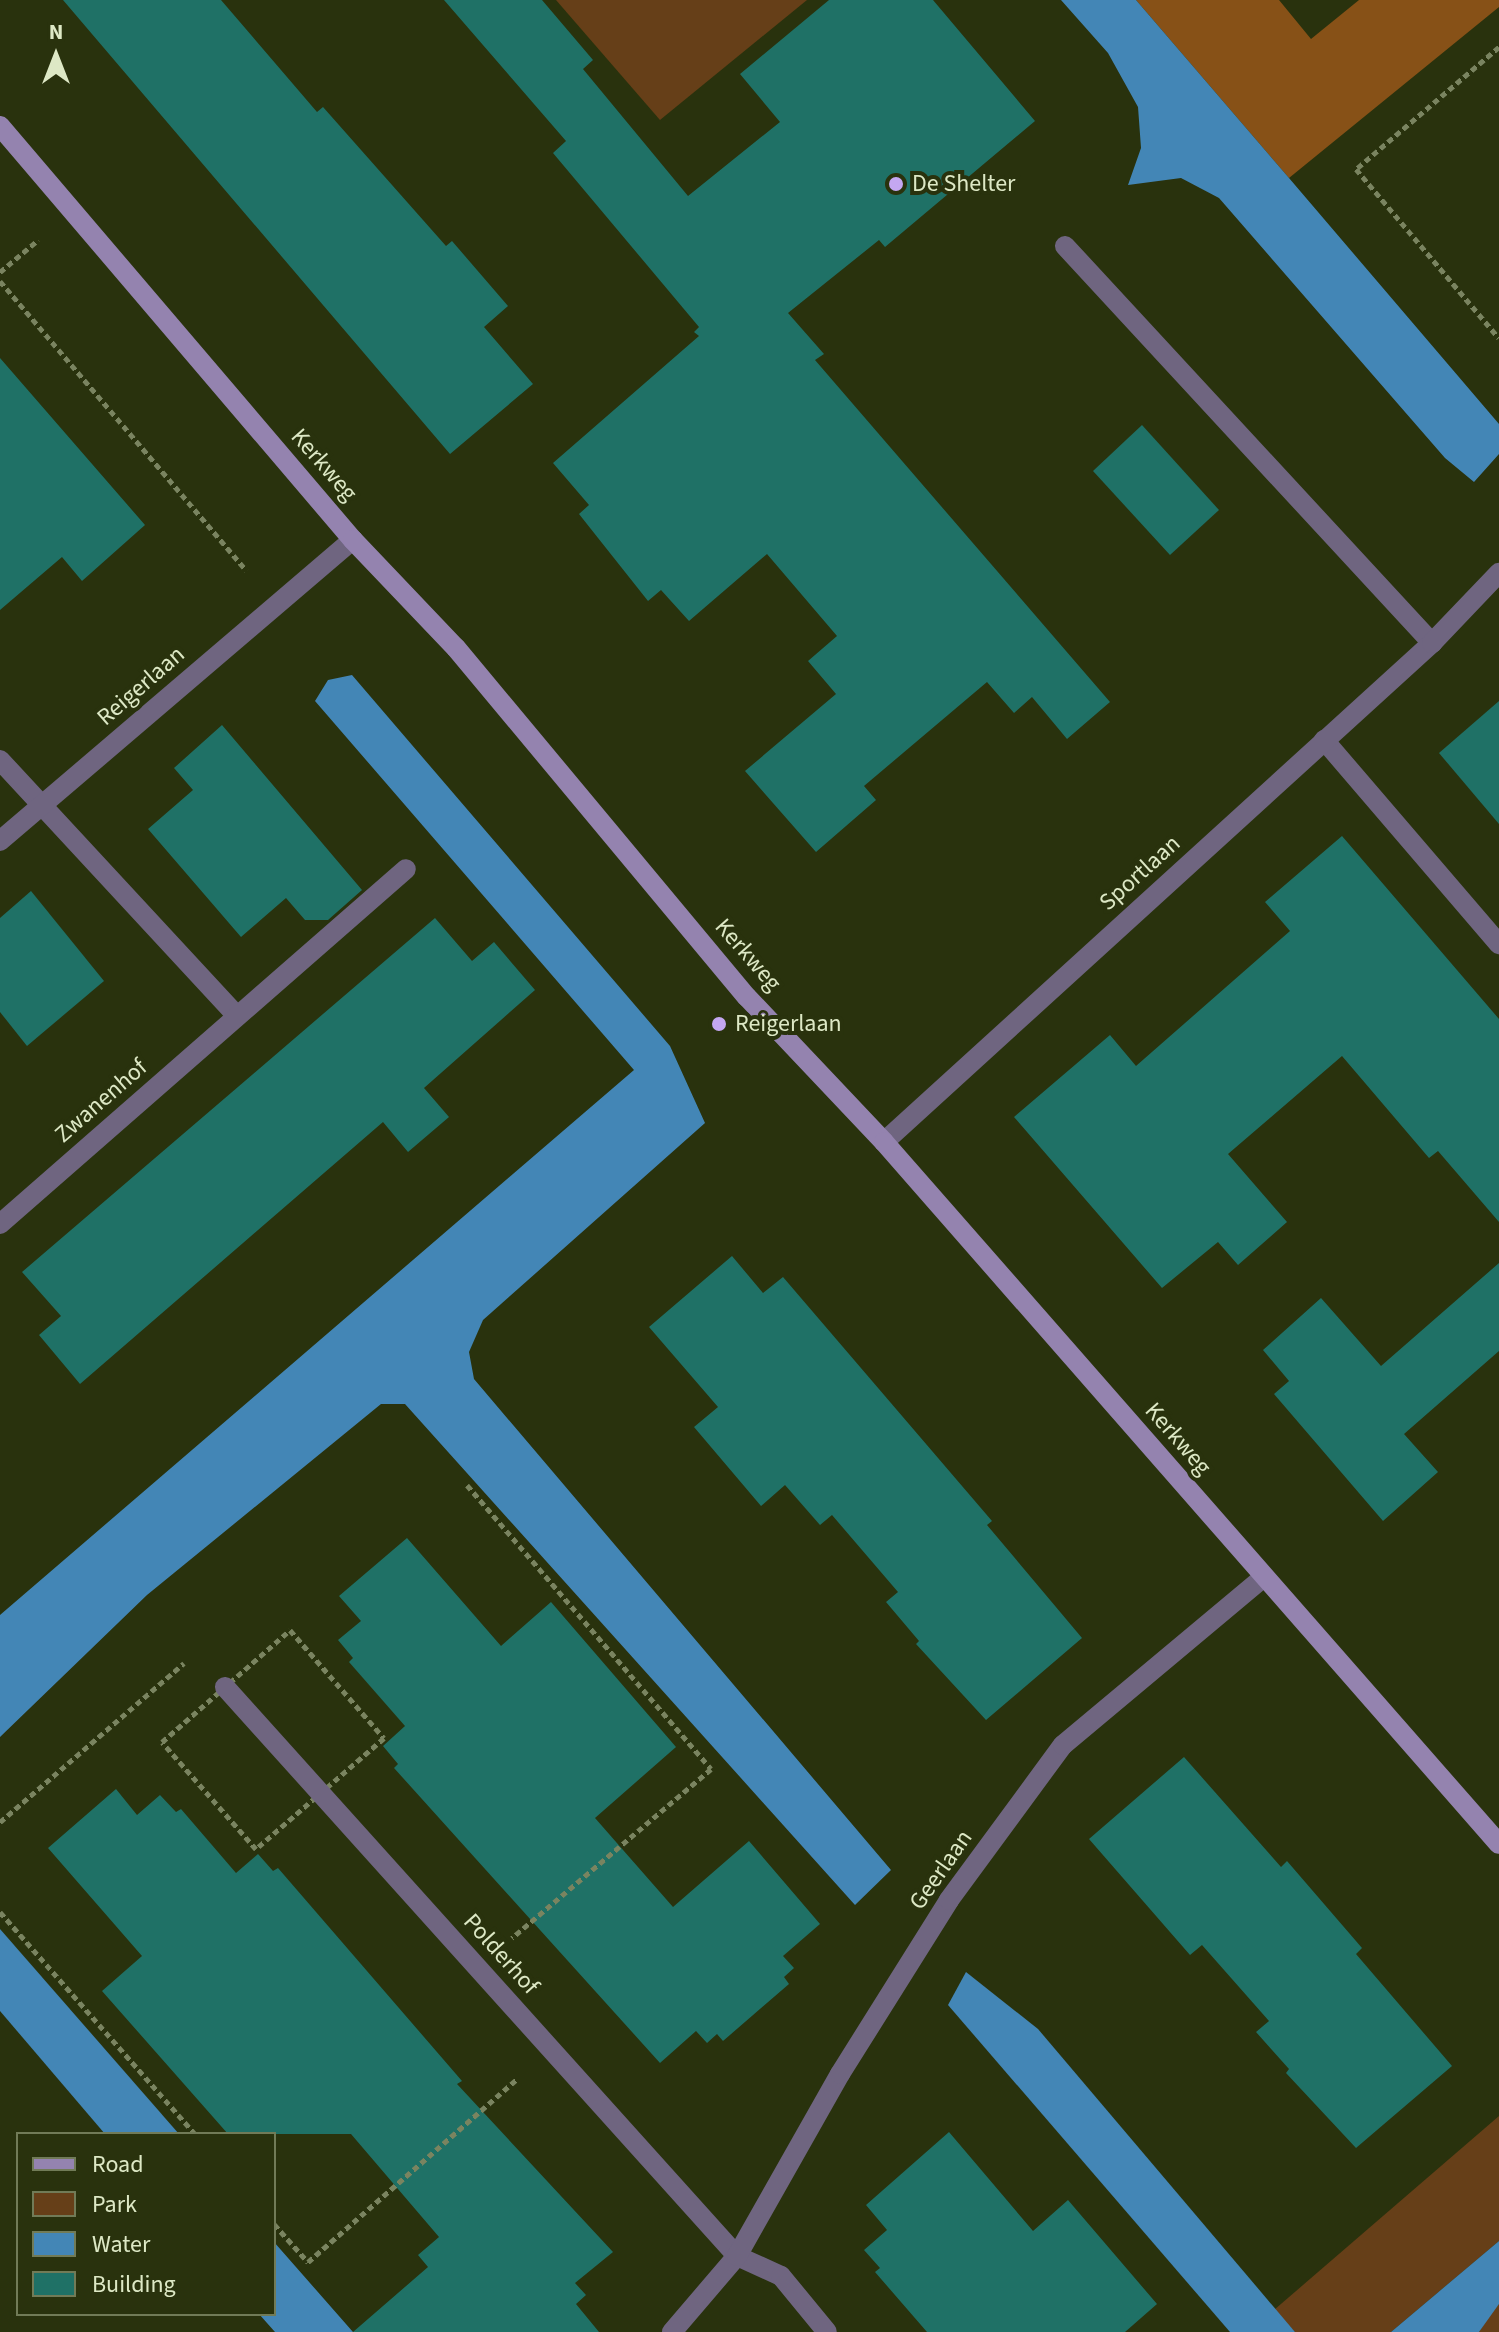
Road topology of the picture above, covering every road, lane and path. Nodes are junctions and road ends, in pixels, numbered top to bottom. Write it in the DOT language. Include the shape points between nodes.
graph roads {
  1 [pos="1499,47"];
  2 [pos="0,126"];
  3 [pos="1065,246"];
  4 [pos="0,281"];
  5 [pos="1499,338"];
  6 [pos="353,540"];
  7 [pos="1499,573"];
  8 [pos="275,604"];
  9 [pos="1432,643"];
  10 [pos="1324,740"];
  11 [pos="0,760"];
  12 [pos="41,806"];
  13 [pos="0,841"];
  14 [pos="406,869"];
  15 [pos="1499,944"];
  16 [pos="237,1016"];
  17 [pos="884,1142"];
  18 [pos="0,1224"];
  19 [pos="467,1485"];
  20 [pos="1264,1577"];
  21 [pos="195,1653"];
  22 [pos="220,1681"];
  23 [pos="0,1822"];
  24 [pos="1499,1844"];
  25 [pos="0,1912"];
  26 [pos="478,1967"];
  27 [pos="551,2049"];
  28 [pos="193,2132"];
  29 [pos="276,2226"];
  30 [pos="737,2256"];
  31 [pos="672,2332"];
  32 [pos="827,2332"];
  1 -- 5 [label="path" via="1356,169"];
  2 -- 6 [label="street, Kerkweg"];
  3 -- 9 [label="street"];
  4 -- 8 [label="path"];
  6 -- 8 [label="street, Reigerlaan"];
  6 -- 17 [label="street, Kerkweg" via="456,648 747,997"];
  7 -- 9 [label="street, Sportlaan"];
  8 -- 12 [label="street, Reigerlaan"];
  9 -- 10 [label="street, Sportlaan"];
  10 -- 15 [label="street"];
  10 -- 17 [label="street, Sportlaan"];
  11 -- 12 [label="street"];
  12 -- 13 [label="street, Reigerlaan"];
  12 -- 16 [label="street"];
  14 -- 16 [label="street, Zwanenhof"];
  16 -- 18 [label="street, Zwanenhof"];
  17 -- 20 [label="street, Kerkweg"];
  19 -- 26 [label="path" via="711,1769"];
  20 -- 24 [label="street, Kerkweg"];
  20 -- 30 [label="street, Geerlaan" via="1063,1745 949,1900 840,2074"];
  21 -- 23 [label="path"];
  22 -- 26 [label="street, Polderhof"];
  25 -- 28 [label="path"];
  26 -- 27 [label="street, Polderhof"];
  27 -- 29 [label="path" via="308,2262"];
  27 -- 30 [label="street, Polderhof"];
  30 -- 31 [label="street, Geerlaan"];
  30 -- 32 [label="street" via="781,2276"];
}
